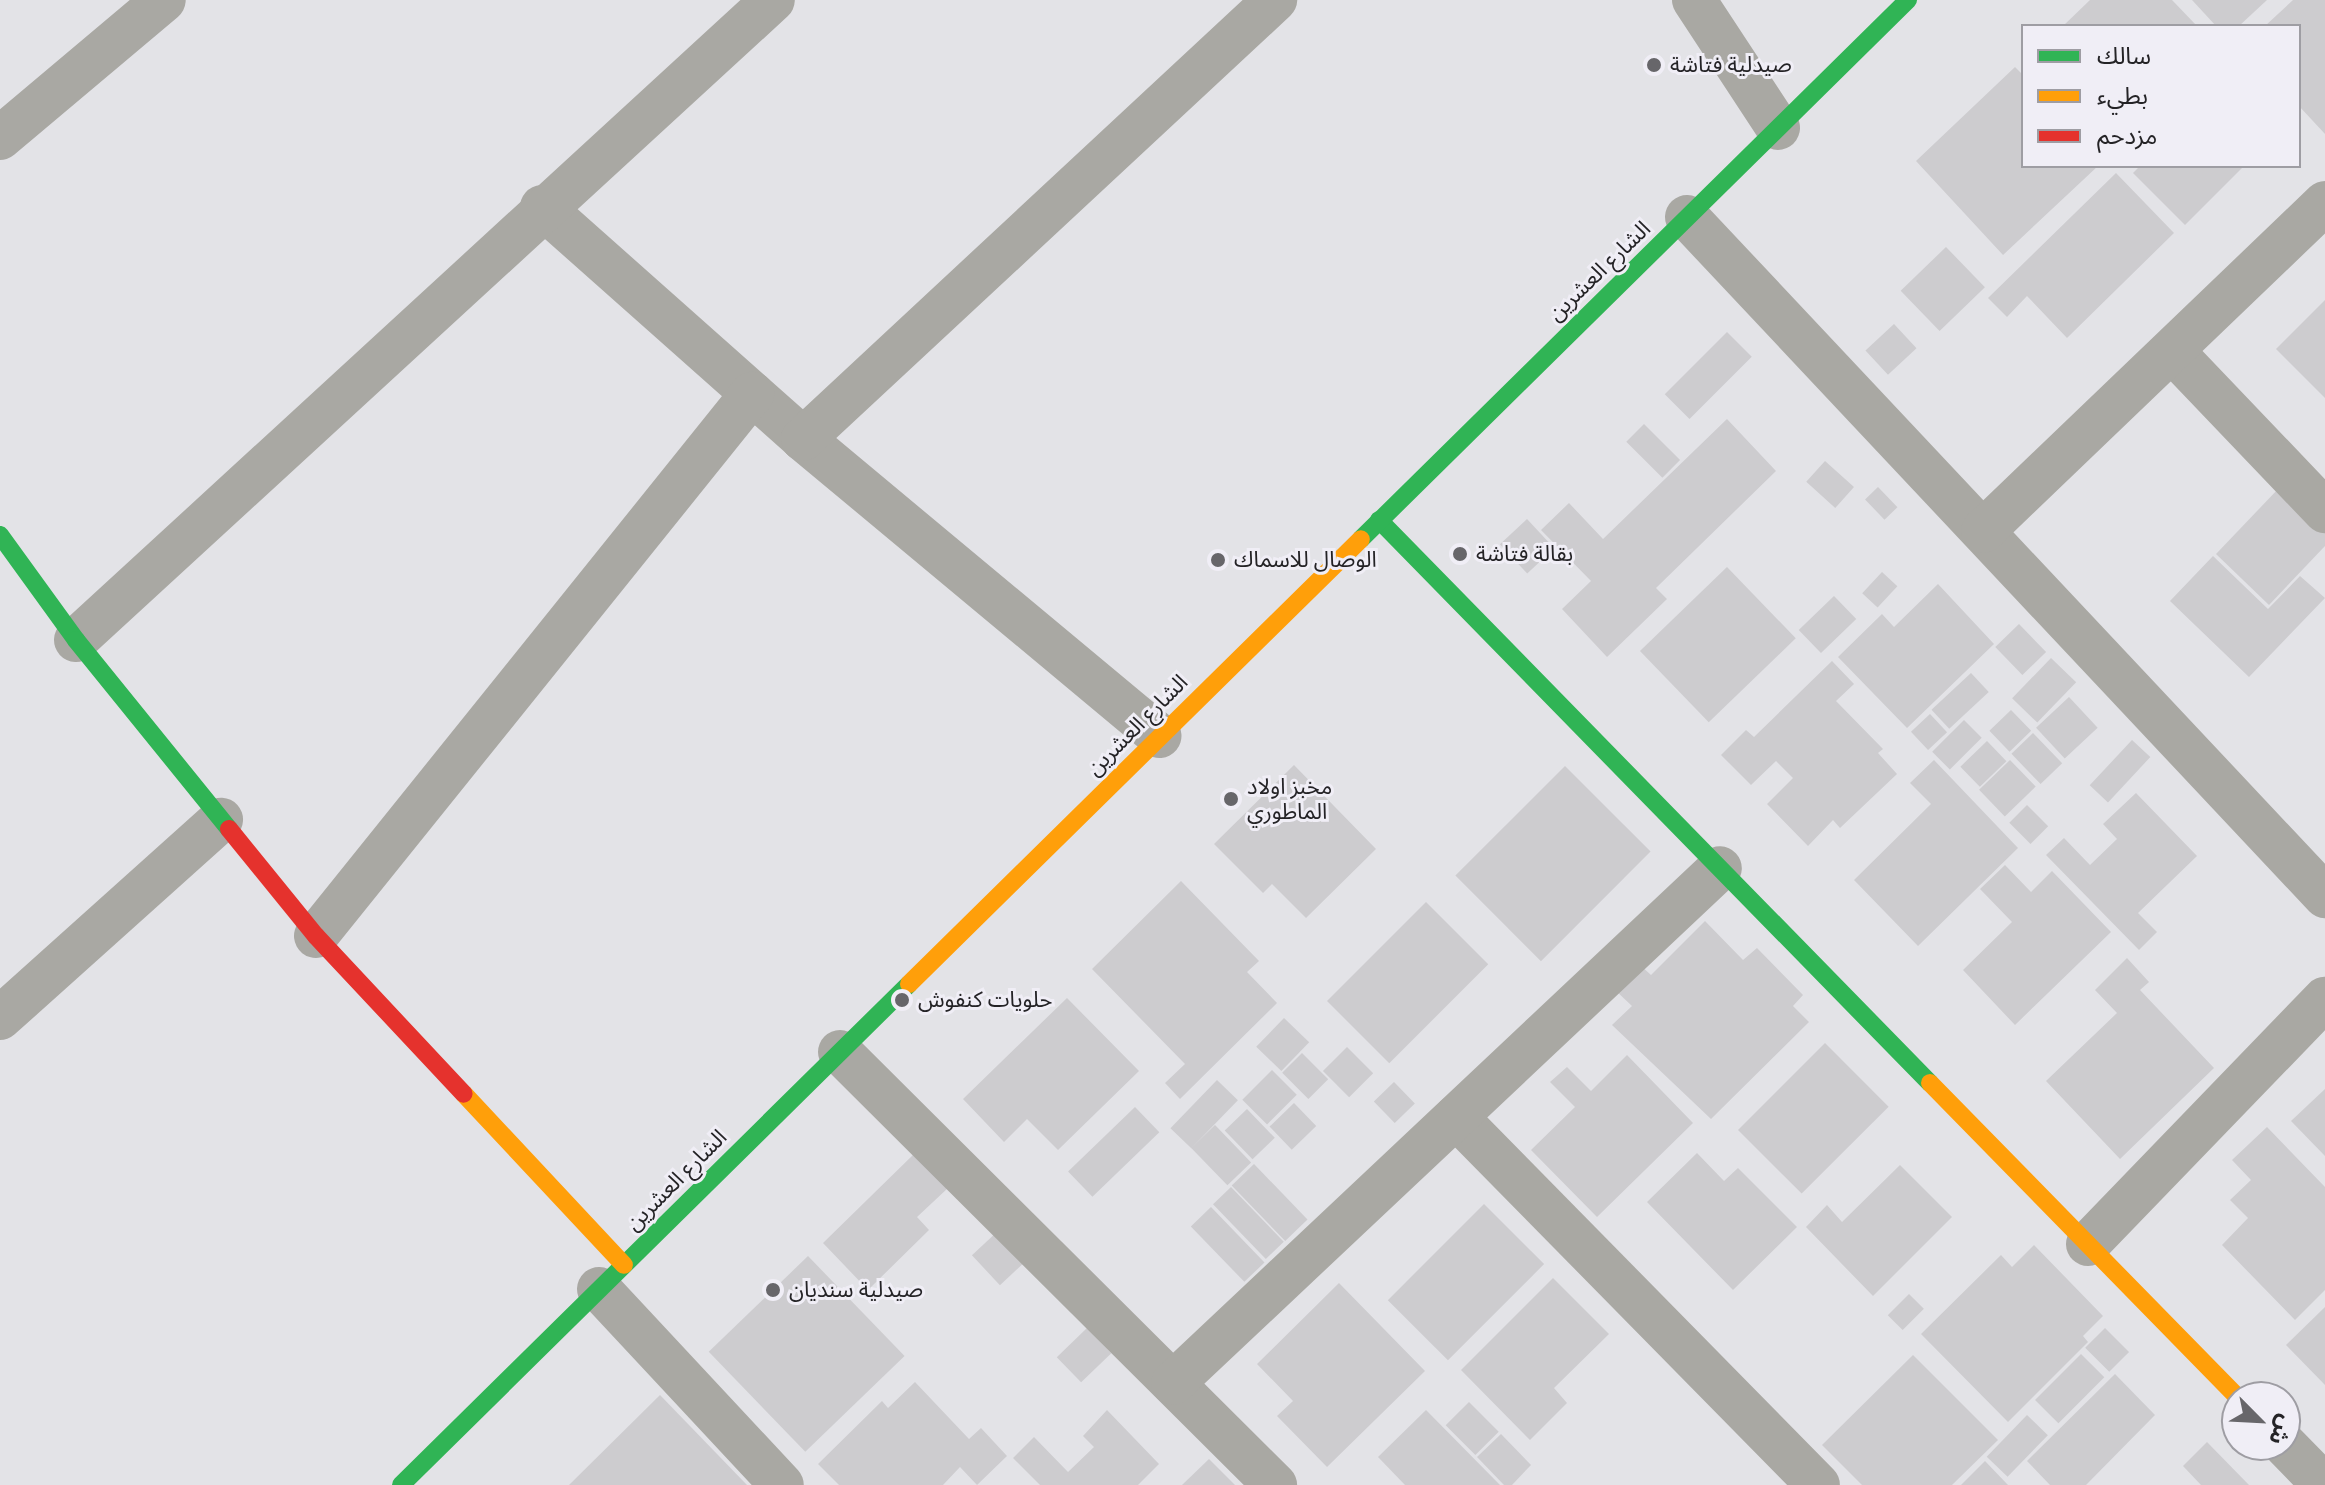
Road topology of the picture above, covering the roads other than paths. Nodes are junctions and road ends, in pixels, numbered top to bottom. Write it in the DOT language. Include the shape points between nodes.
graph roads {
  1 [pos="164,0"];
  2 [pos="773,0"];
  3 [pos="1275,0"];
  4 [pos="1694,0"];
  5 [pos="1908,0"];
  6 [pos="1778,128"];
  7 [pos="0,138"];
  8 [pos="2325,203"];
  9 [pos="542,207"];
  10 [pos="1687,217"];
  11 [pos="2174,353"];
  12 [pos="752,394"];
  13 [pos="803,439"];
  14 [pos="2325,511"];
  15 [pos="1379,520"];
  16 [pos="1983,531"];
  17 [pos="0,535"];
  18 [pos="76,640"];
  19 [pos="1160,736"];
  20 [pos="221,820"];
  21 [pos="1720,868"];
  22 [pos="2325,896"];
  23 [pos="316,936"];
  24 [pos="2325,999"];
  25 [pos="0,1018"];
  26 [pos="840,1052"];
  27 [pos="1456,1117"];
  28 [pos="2088,1244"];
  29 [pos="612,1277"];
  30 [pos="2222,1381"];
  31 [pos="1173,1383"];
  32 [pos="2301,1461"];
  33 [pos="401,1485"];
  34 [pos="782,1485"];
  35 [pos="1275,1485"];
  36 [pos="1818,1485"];
  37 [pos="2324,1485"];
  1 -- 7 [label="street"];
  2 -- 9 [label="street"];
  3 -- 13 [label="street"];
  4 -- 6 [label="street"];
  5 -- 6 [label="street, الشارع العشرين"];
  6 -- 10 [label="street, الشارع العشرين"];
  8 -- 11 [label="street"];
  9 -- 12 [label="street"];
  9 -- 18 [label="street"];
  10 -- 15 [label="street, الشارع العشرين"];
  10 -- 16 [label="street"];
  11 -- 14 [label="street"];
  11 -- 16 [label="street"];
  12 -- 13 [label="street"];
  12 -- 23 [label="street"];
  13 -- 19 [label="street"];
  15 -- 19 [label="street, الشارع العشرين"];
  15 -- 21 [label="street"];
  16 -- 22 [label="street"];
  17 -- 18 [label="street"];
  18 -- 20 [label="street"];
  19 -- 26 [label="street, الشارع العشرين"];
  20 -- 23 [label="street"];
  20 -- 25 [label="street"];
  21 -- 27 [label="street"];
  21 -- 28 [label="street"];
  23 -- 29 [label="street"];
  24 -- 28 [label="street"];
  26 -- 29 [label="street, الشارع العشرين"];
  26 -- 31 [label="street"];
  27 -- 31 [label="street"];
  27 -- 36 [label="street"];
  28 -- 30 [label="street"];
  29 -- 33 [label="street, الشارع العشرين"];
  29 -- 34 [label="street"];
  31 -- 35 [label="street"];
  32 -- 37 [label="street"];
}
